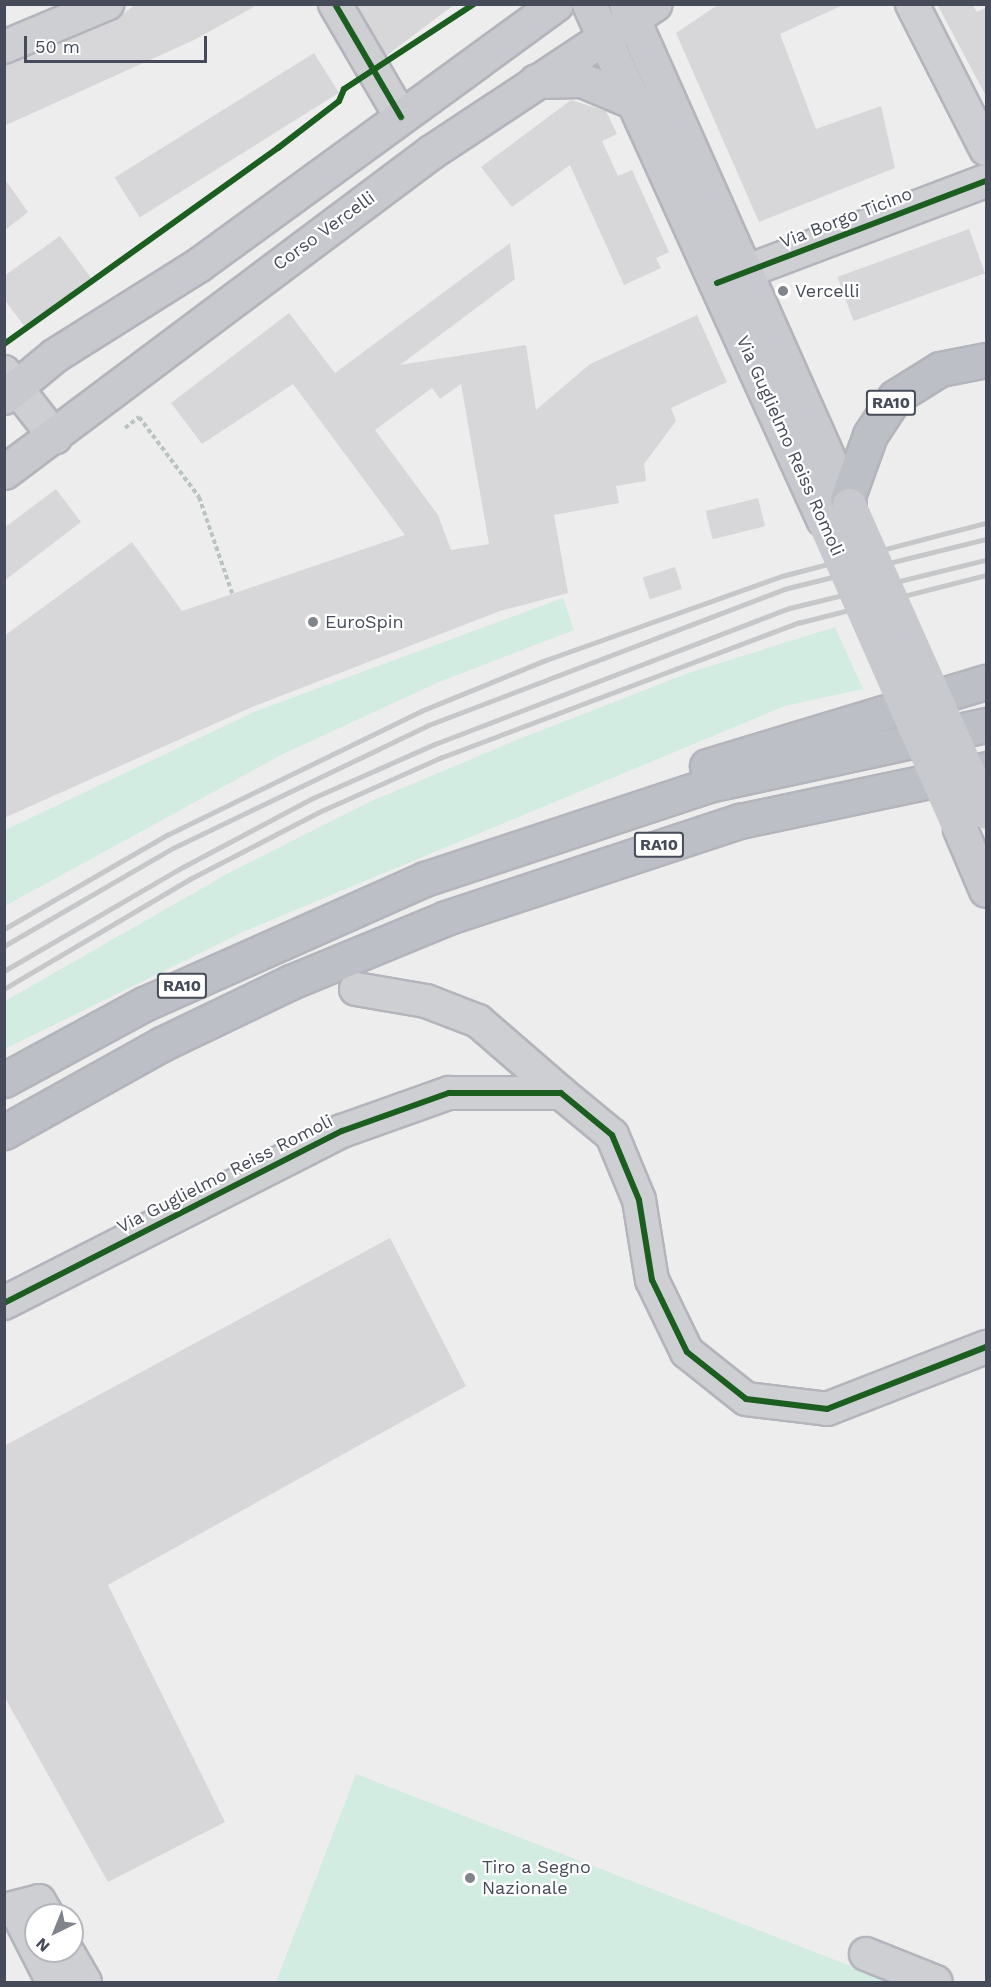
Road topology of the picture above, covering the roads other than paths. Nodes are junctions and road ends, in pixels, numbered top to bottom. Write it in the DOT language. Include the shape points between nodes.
graph roads {
  1 [pos="107,4"];
  2 [pos="335,4"];
  3 [pos="556,4"];
  4 [pos="589,4"];
  5 [pos="912,4"];
  6 [pos="638,9"];
  7 [pos="604,35"];
  8 [pos="4,47"];
  9 [pos="536,81"];
  10 [pos="636,103"];
  11 [pos="401,117"];
  12 [pos="987,149"];
  13 [pos="987,181"];
  14 [pos="731,277"];
  15 [pos="987,360"];
  16 [pos="8,385"];
  17 [pos="55,437"];
  18 [pos="4,472"];
  19 [pos="840,508"];
  20 [pos="987,682"];
  21 [pos="987,725"];
  22 [pos="987,769"];
  23 [pos="597,818"];
  24 [pos="973,821"];
  25 [pos="987,890"];
  26 [pos="356,989"];
  27 [pos="4,1080"];
  28 [pos="561,1093"];
  29 [pos="4,1132"];
  30 [pos="4,1303"];
  31 [pos="987,1347"];
  32 [pos="10,1909"];
  33 [pos="24,1931"];
  34 [pos="866,1954"];
  35 [pos="43,1963"];
  36 [pos="74,1963"];
  37 [pos="53,1983"];
  38 [pos="85,1983"];
  39 [pos="936,1983"];
  1 -- 8 [label="street"];
  2 -- 11 [label="street"];
  3 -- 11 [label="main road"];
  4 -- 7 [label="main road, Via Guglielmo Reiss Romoli"];
  5 -- 12 [label="street"];
  6 -- 7 [label="main road, Corso Vercelli"];
  6 -- 14 [label="main road, Via Guglielmo Reiss Romoli"];
  7 -- 9 [label="main road, Corso Vercelli"];
  7 -- 10 [label="main road, Via Guglielmo Reiss Romoli"];
  9 -- 10 [label="main road" via="582,80"];
  9 -- 17 [label="main road, Corso Vercelli" via="169,345"];
  10 -- 14 [label="main road, Via Guglielmo Reiss Romoli"];
  11 -- 16 [label="main road" via="198,265"];
  13 -- 14 [label="street, Via Borgo Ticino"];
  14 -- 19 [label="main road, Via Guglielmo Reiss Romoli"];
  15 -- 19 [label="highway, RA10" via="940,369 895,398 870,435"];
  16 -- 17 [label="street"];
  17 -- 18 [label="main road, Corso Vercelli"];
  19 -- 24 [label="main road, Via Guglielmo Reiss Romoli, bridge"];
  20 -- 23 [label="highway, RA10" via="733,756"];
  21 -- 23 [label="highway, RA10" via="749,774"];
  22 -- 29 [label="highway, RA10" via="740,821 446,918 343,959 183,1033"];
  23 -- 27 [label="highway, RA10" via="338,914 144,1004"];
  24 -- 25 [label="main road, Via Guglielmo Reiss Romoli"];
  26 -- 28 [label="street" via="426,1001 478,1021"];
  28 -- 30 [label="street, Via Guglielmo Reiss Romoli" via="449,1093 342,1131"];
  28 -- 31 [label="street" via="612,1135 639,1200 652,1280 687,1352 746,1399 827,1409"];
  32 -- 33 [label="street"];
  34 -- 39 [label="street"];
  35 -- 37 [label="street"];
  36 -- 38 [label="street"];
}
